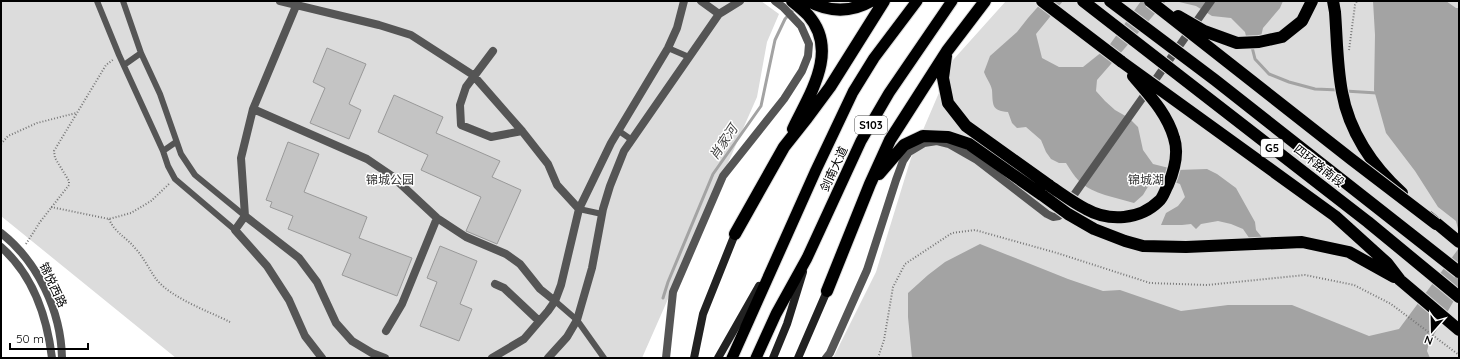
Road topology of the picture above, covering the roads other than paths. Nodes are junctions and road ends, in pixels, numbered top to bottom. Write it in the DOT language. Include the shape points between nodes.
graph roads {
  1 [pos="97,1"];
  2 [pos="280,1"];
  3 [pos="684,1"];
  4 [pos="701,1"];
  5 [pos="740,1"];
  6 [pos="775,1"];
  7 [pos="871,1"];
  8 [pos="884,1"];
  9 [pos="917,1"];
  10 [pos="952,1"];
  11 [pos="984,1"];
  12 [pos="1042,1"];
  13 [pos="1083,1"];
  14 [pos="1110,1"];
  15 [pos="1150,1"];
  16 [pos="1153,1"];
  17 [pos="1211,1"];
  18 [pos="1312,1"];
  19 [pos="1333,1"];
  20 [pos="126,2"];
  21 [pos="296,6"];
  22 [pos="798,6"];
  23 [pos="718,14"];
  24 [pos="668,48"];
  25 [pos="493,51"];
  26 [pos="947,51"];
  27 [pos="141,53"];
  28 [pos="689,57"];
  29 [pos="1122,62"];
  30 [pos="124,64"];
  31 [pos="473,75"];
  32 [pos="253,109"];
  33 [pos="522,131"];
  34 [pos="619,131"];
  35 [pos="632,140"];
  36 [pos="176,142"];
  37 [pos="784,147"];
  38 [pos="163,151"];
  39 [pos="870,184"];
  40 [pos="579,209"];
  41 [pos="602,214"];
  42 [pos="245,216"];
  43 [pos="437,218"];
  44 [pos="1436,224"];
  45 [pos="235,230"];
  46 [pos="1,233"];
  47 [pos="735,234"];
  48 [pos="1459,242"];
  49 [pos="783,244"];
  50 [pos="1,247"];
  51 [pos="807,258"];
  52 [pos="1459,272"];
  53 [pos="1400,280"];
  54 [pos="495,284"];
  55 [pos="828,292"];
  56 [pos="1459,297"];
  57 [pos="555,300"];
  58 [pos="577,320"];
  59 [pos="539,321"];
  60 [pos="1459,330"];
  61 [pos="386,331"];
  62 [pos="52,358"];
  63 [pos="62,358"];
  64 [pos="322,358"];
  65 [pos="385,358"];
  66 [pos="492,358"];
  67 [pos="548,358"];
  68 [pos="604,358"];
  69 [pos="666,358"];
  70 [pos="694,358"];
  71 [pos="718,358"];
  72 [pos="732,358"];
  73 [pos="756,358"];
  74 [pos="773,358"];
  75 [pos="798,358"];
  76 [pos="826,358"];
  1 -- 30 [label="lane"];
  2 -- 21 [label="street"];
  3 -- 24 [label="street" via="677,28"];
  4 -- 23 [label="street"];
  5 -- 23 [label="street"];
  6 -- 22 [label="street"];
  7 -- 22 [label="highway" via="861,7 840,10"];
  8 -- 37 [label="highway" via="830,87"];
  9 -- 49 [label="highway, 剑南大道 / S103" via="874,58 853,92"];
  10 -- 51 [label="highway, 剑南大道 / S103" via="889,93 861,141"];
  11 -- 26 [label="highway"];
  12 -- 29 [label="highway"];
  13 -- 56 [label="highway, 四环路南段 / G5, bridge" via="1368,222"];
  14 -- 52 [label="highway, 四环路南段 / G5, bridge" via="1215,80"];
  15 -- 44 [label="highway, bridge"];
  16 -- 18 [label="highway, bridge" via="1204,31 1237,43 1282,37 1302,22"];
  17 -- 76 [label="street" via="1059,216 1047,214 977,160 949,144 937,141 924,143 909,152 896,180 867,270"];
  19 -- 44 [label="highway, bridge" via="1342,91 1353,129 1374,163 1395,187"];
  20 -- 27 [label="lane"];
  21 -- 31 [label="street" via="379,25 411,36"];
  21 -- 32 [label="street"];
  22 -- 37 [label="highway" via="809,16 819,34 822,62"];
  22 -- 69 [label="street" via="801,26 809,44 808,56 802,71 784,99 723,176 673,292"];
  23 -- 28 [label="street"];
  24 -- 28 [label="lane"];
  24 -- 34 [label="street"];
  25 -- 31 [label="street"];
  26 -- 29 [label="highway, bridge" via="943,78 948,103 966,126 1087,210 1104,216 1126,218 1146,212 1160,200 1176,162 1175,139 1163,111"];
  26 -- 39 [label="highway" via="890,140"];
  27 -- 30 [label="lane"];
  27 -- 36 [label="lane" via="160,94"];
  28 -- 35 [label="street"];
  29 -- 53 [label="highway, bridge" via="1335,216 1387,263"];
  30 -- 38 [label="lane"];
  31 -- 33 [label="street"];
  31 -- 33 [label="street" via="460,104 461,126 491,137"];
  32 -- 42 [label="street" via="240,158"];
  32 -- 43 [label="street" via="367,159 392,176"];
  33 -- 40 [label="street" via="548,164 557,185"];
  34 -- 35 [label="lane"];
  34 -- 40 [label="street"];
  35 -- 41 [label="street" via="617,168"];
  36 -- 38 [label="lane"];
  36 -- 42 [label="lane" via="194,175"];
  37 -- 47 [label="highway"];
  38 -- 45 [label="lane" via="175,179"];
  39 -- 53 [label="highway, bridge" via="904,145 923,136 948,137 968,144 1068,214 1094,229 1125,241 1143,246 1186,247 1302,242 1349,252"];
  39 -- 55 [label="highway"];
  40 -- 41 [label="lane"];
  40 -- 57 [label="street"];
  41 -- 58 [label="street" via="592,268"];
  42 -- 45 [label="street"];
  42 -- 65 [label="street" via="298,258 317,282 336,323 352,341"];
  43 -- 57 [label="street" via="466,237 506,254 520,264 540,289"];
  43 -- 61 [label="street" via="402,304"];
  44 -- 48 [label="highway"];
  45 -- 64 [label="street" via="267,266 289,300 305,336"];
  46 -- 63 [label="street, 锦悦西路" via="29,261 51,302 58,326"];
  47 -- 70 [label="main road" via="704,314"];
  49 -- 71 [label="main road"];
  49 -- 72 [label="highway, 剑南大道"];
  50 -- 62 [label="street, 锦悦西路" via="30,282 50,338"];
  51 -- 73 [label="highway, 剑南大道" via="776,314"];
  51 -- 74 [label="main road" via="787,324"];
  53 -- 60 [label="highway, bridge"];
  54 -- 59 [label="street" via="504,288"];
  55 -- 75 [label="main road"];
  57 -- 58 [label="lane"];
  57 -- 59 [label="street"];
  58 -- 67 [label="street" via="567,337"];
  58 -- 68 [label="lane"];
  59 -- 66 [label="street" via="524,339"];
}
